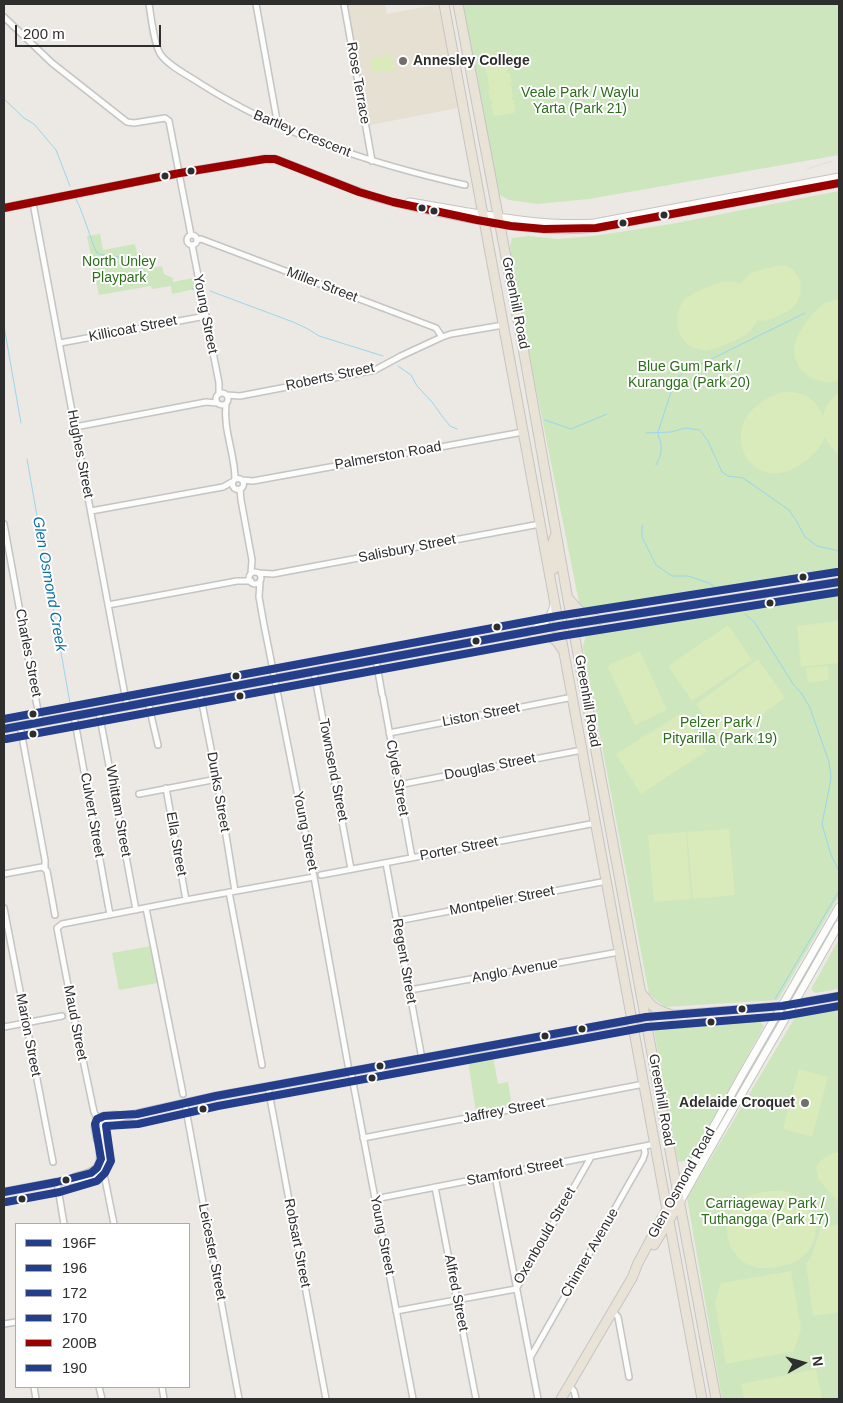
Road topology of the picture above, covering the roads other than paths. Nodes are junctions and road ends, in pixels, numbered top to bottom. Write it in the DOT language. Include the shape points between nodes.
graph roads {
  1 [pos="149,4"];
  2 [pos="256,4"];
  3 [pos="344,4"];
  4 [pos="444,4"];
  5 [pos="458,4"];
  6 [pos="4,17"];
  7 [pos="278,126"];
  8 [pos="482,134"];
  9 [pos="471,143"];
  10 [pos="372,161"];
  11 [pos="180,173"];
  12 [pos="839,177"];
  13 [pos="839,183"];
  14 [pos="465,185"];
  15 [pos="789,190"];
  16 [pos="33,203"];
  17 [pos="4,208"];
  18 [pos="484,218"];
  19 [pos="499,220"];
  20 [pos="191,235"];
  21 [pos="197,240"];
  22 [pos="192,245"];
  23 [pos="506,260"];
  24 [pos="494,274"];
  25 [pos="206,316"];
  26 [pos="503,325"];
  27 [pos="520,331"];
  28 [pos="442,337"];
  29 [pos="60,343"];
  30 [pos="529,381"];
  31 [pos="515,392"];
  32 [pos="222,399"];
  33 [pos="75,427"];
  34 [pos="523,432"];
  35 [pos="238,484"];
  36 [pos="91,511"];
  37 [pos="4,524"];
  38 [pos="540,524"];
  39 [pos="556,532"];
  40 [pos="548,570"];
  41 [pos="255,573"];
  42 [pos="273,574"];
  43 [pos="237,581"];
  44 [pos="260,581"];
  45 [pos="251,582"];
  46 [pos="839,582"];
  47 [pos="259,597"];
  48 [pos="568,597"];
  49 [pos="555,602"];
  50 [pos="108,605"];
  51 [pos="598,620"];
  52 [pos="573,624"];
  53 [pos="559,626"];
  54 [pos="529,632"];
  55 [pos="564,654"];
  56 [pos="376,660"];
  57 [pos="580,665"];
  58 [pos="314,672"];
  59 [pos="568,675"];
  60 [pos="274,679"];
  61 [pos="200,693"];
  62 [pos="573,697"];
  63 [pos="148,702"];
  64 [pos="127,706"];
  65 [pos="99,712"];
  66 [pos="74,716"];
  67 [pos="40,722"];
  68 [pos="20,726"];
  69 [pos="4,729"];
  70 [pos="389,733"];
  71 [pos="158,746"];
  72 [pos="582,750"];
  73 [pos="598,761"];
  74 [pos="586,770"];
  75 [pos="216,779"];
  76 [pos="603,784"];
  77 [pos="398,785"];
  78 [pos="166,788"];
  79 [pos="590,792"];
  80 [pos="139,794"];
  81 [pos="596,823"];
  82 [pos="412,858"];
  83 [pos="618,862"];
  84 [pos="386,863"];
  85 [pos="604,866"];
  86 [pos="45,869"];
  87 [pos="352,869"];
  88 [pos="4,874"];
  89 [pos="321,875"];
  90 [pos="314,877"];
  91 [pos="607,882"];
  92 [pos="232,891"];
  93 [pos="186,900"];
  94 [pos="839,907"];
  95 [pos="4,908"];
  96 [pos="146,908"];
  97 [pos="136,910"];
  98 [pos="55,914"];
  99 [pos="110,914"];
  100 [pos="397,921"];
  101 [pos="839,924"];
  102 [pos="620,952"];
  103 [pos="638,975"];
  104 [pos="625,980"];
  105 [pos="410,990"];
  106 [pos="641,992"];
  107 [pos="839,996"];
  108 [pos="794,1004"];
  109 [pos="782,1006"];
  110 [pos="672,1015"];
  111 [pos="62,1016"];
  112 [pos="646,1017"];
  113 [pos="632,1020"];
  114 [pos="25,1023"];
  115 [pos="4,1026"];
  116 [pos="422,1059"];
  117 [pos="262,1065"];
  118 [pos="348,1065"];
  119 [pos="351,1072"];
  120 [pos="658,1082"];
  121 [pos="644,1084"];
  122 [pos="268,1087"];
  123 [pos="183,1094"];
  124 [pos="185,1104"];
  125 [pos="137,1114"];
  126 [pos="97,1119"];
  127 [pos="102,1127"];
  128 [pos="364,1138"];
  129 [pos="655,1144"];
  130 [pos="644,1147"];
  131 [pos="591,1157"];
  132 [pos="53,1162"];
  133 [pos="97,1168"];
  134 [pos="102,1175"];
  135 [pos="495,1176"];
  136 [pos="56,1182"];
  137 [pos="435,1187"];
  138 [pos="4,1192"];
  139 [pos="678,1192"];
  140 [pos="375,1199"];
  141 [pos="680,1202"];
  142 [pos="667,1209"];
  143 [pos="669,1220"];
  144 [pos="64,1223"];
  145 [pos="114,1223"];
  146 [pos="673,1240"];
  147 [pos="655,1243"];
  148 [pos="632,1278"];
  149 [pos="516,1289"];
  150 [pos="457,1300"];
  151 [pos="396,1311"];
  152 [pos="612,1312"];
  153 [pos="530,1358"];
  154 [pos="629,1377"];
  155 [pos="570,1384"];
  156 [pos="239,1399"];
  157 [pos="326,1399"];
  158 [pos="412,1399"];
  159 [pos="476,1399"];
  160 [pos="538,1399"];
  161 [pos="561,1399"];
  162 [pos="576,1399"];
  163 [pos="702,1399"];
  164 [pos="716,1399"];
  1 -- 7 [label="street, Bartley Crescent" via="157,48 170,64 218,95"];
  2 -- 7 [label="street"];
  3 -- 10 [label="street, Rose Terrace"];
  4 -- 9 [label="highway, Greenhill Road"];
  5 -- 8 [label="highway, Greenhill Road"];
  6 -- 11 [label="street" via="52,63 127,122 134,124 165,118 169,121"];
  7 -- 10 [label="street, Bartley Crescent"];
  8 -- 9 [label="highway" via="476,144"];
  8 -- 19 [label="highway, Greenhill Road"];
  9 -- 18 [label="highway, Greenhill Road"];
  10 -- 14 [label="street, Bartley Crescent"];
  11 -- 16 [label="main road"];
  11 -- 18 [label="main road" via="275,159 372,196"];
  11 -- 20 [label="street"];
  12 -- 15 [label="main road"];
  13 -- 15 [label="main road"];
  15 -- 19 [label="main road" via="594,223"];
  16 -- 17 [label="main road"];
  16 -- 29 [label="street, Hughes Street"];
  18 -- 19 [label="main road"];
  18 -- 24 [label="highway, Greenhill Road"];
  19 -- 23 [label="highway, Greenhill Road"];
  20 -- 21 [label="street"];
  20 -- 22 [label="street" via="187,241"];
  21 -- 22 [label="street"];
  21 -- 28 [label="street, Miller Street" via="436,328"];
  22 -- 25 [label="street, Young Street"];
  23 -- 24 [label="highway" via="499,257"];
  23 -- 27 [label="highway, Greenhill Road"];
  24 -- 26 [label="highway, Greenhill Road"];
  25 -- 29 [label="street, Killicoat Street"];
  25 -- 32 [label="street, Young Street"];
  26 -- 27 [label="highway"];
  26 -- 28 [label="street, Roberts Street"];
  26 -- 31 [label="highway, Greenhill Road"];
  27 -- 30 [label="highway, Greenhill Road"];
  28 -- 32 [label="street, Roberts Street" via="375,370"];
  29 -- 33 [label="street, Hughes Street"];
  30 -- 31 [label="highway" via="525,396"];
  30 -- 39 [label="highway, Greenhill Road"];
  31 -- 34 [label="highway, Greenhill Road"];
  32 -- 33 [label="street"];
  32 -- 35 [label="street, Young Street"];
  33 -- 36 [label="street, Hughes Street"];
  34 -- 35 [label="street, Palmerston Road"];
  34 -- 38 [label="highway, Greenhill Road"];
  35 -- 36 [label="street"];
  35 -- 41 [label="street, Young Street"];
  36 -- 50 [label="street, Hughes Street"];
  37 -- 67 [label="street, Charles Street"];
  38 -- 40 [label="highway, Greenhill Road"];
  38 -- 42 [label="street, Salisbury Street"];
  39 -- 40 [label="highway" via="552,546 555,565"];
  39 -- 48 [label="highway, Greenhill Road"];
  40 -- 49 [label="highway, Greenhill Road"];
  41 -- 42 [label="street, Salisbury Street"];
  41 -- 43 [label="street, Salisbury Street"];
  41 -- 44 [label="street, Young Street"];
  41 -- 45 [label="street, Young Street" via="249,578"];
  42 -- 44 [label="street, Salisbury Street"];
  43 -- 45 [label="street, Salisbury Street"];
  43 -- 50 [label="street, Salisbury Street"];
  44 -- 45 [label="street, Salisbury Street"];
  44 -- 47 [label="street, Young Street"];
  45 -- 47 [label="street, Young Street"];
  46 -- 51 [label="main road"];
  47 -- 60 [label="street, Young Street"];
  48 -- 51 [label="highway" via="586,617"];
  48 -- 52 [label="highway, Greenhill Road"];
  49 -- 53 [label="highway, Greenhill Road"];
  49 -- 54 [label="main road" via="550,617"];
  50 -- 64 [label="street, Hughes Street"];
  51 -- 52 [label="main road"];
  52 -- 53 [label="main road"];
  52 -- 57 [label="highway, Greenhill Road"];
  53 -- 54 [label="main road"];
  53 -- 55 [label="highway, Greenhill Road"];
  54 -- 55 [label="highway" via="554,638"];
  54 -- 56 [label="main road"];
  55 -- 59 [label="highway, Greenhill Road"];
  56 -- 58 [label="main road"];
  56 -- 70 [label="street, Clyde Street"];
  57 -- 59 [label="highway" via="576,664"];
  57 -- 73 [label="highway, Greenhill Road"];
  58 -- 60 [label="main road"];
  58 -- 87 [label="street, Townsend Street"];
  59 -- 62 [label="highway, Greenhill Road"];
  60 -- 61 [label="main road"];
  60 -- 90 [label="street, Young Street"];
  61 -- 63 [label="main road"];
  61 -- 75 [label="street, Dunks Street"];
  62 -- 70 [label="street, Liston Street"];
  62 -- 72 [label="highway, Greenhill Road"];
  63 -- 64 [label="main road"];
  63 -- 71 [label="street"];
  64 -- 65 [label="main road"];
  65 -- 66 [label="main road"];
  65 -- 97 [label="street, Whittam Street"];
  66 -- 67 [label="main road"];
  66 -- 99 [label="street, Culvert Street"];
  67 -- 68 [label="main road"];
  68 -- 69 [label="main road"];
  68 -- 86 [label="street"];
  70 -- 77 [label="street, Clyde Street"];
  72 -- 74 [label="highway, Greenhill Road"];
  72 -- 77 [label="street, Douglas Street"];
  73 -- 74 [label="highway" via="595,772"];
  73 -- 76 [label="highway, Greenhill Road"];
  74 -- 79 [label="highway, Greenhill Road"];
  75 -- 78 [label="street"];
  75 -- 92 [label="street, Dunks Street"];
  76 -- 79 [label="highway" via="596,783"];
  76 -- 83 [label="highway, Greenhill Road"];
  77 -- 82 [label="street, Clyde Street"];
  78 -- 80 [label="street"];
  78 -- 93 [label="street, Ella Street"];
  79 -- 81 [label="highway, Greenhill Road"];
  81 -- 82 [label="street, Porter Street"];
  81 -- 85 [label="highway, Greenhill Road"];
  82 -- 84 [label="street, Porter Street"];
  83 -- 85 [label="highway" via="611,867"];
  83 -- 103 [label="highway, Greenhill Road"];
  84 -- 87 [label="street, Porter Street"];
  84 -- 100 [label="street, Regent Street"];
  85 -- 91 [label="highway, Greenhill Road"];
  86 -- 88 [label="street"];
  86 -- 98 [label="street"];
  87 -- 89 [label="street, Porter Street"];
  90 -- 92 [label="street"];
  90 -- 118 [label="street, Young Street"];
  91 -- 100 [label="street, Montpelier Street"];
  91 -- 102 [label="highway, Greenhill Road"];
  92 -- 93 [label="street"];
  92 -- 117 [label="street"];
  93 -- 96 [label="street"];
  94 -- 109 [label="main road, Glen Osmond Road"];
  95 -- 114 [label="street, Marion Street"];
  96 -- 97 [label="street"];
  96 -- 123 [label="street"];
  97 -- 99 [label="street"];
  99 -- 126 [label="street, Maud Street" via="57,928"];
  100 -- 105 [label="street, Regent Street"];
  101 -- 108 [label="main road, Glen Osmond Road"];
  102 -- 104 [label="highway, Greenhill Road"];
  102 -- 105 [label="street, Anglo Avenue"];
  103 -- 104 [label="highway" via="632,980"];
  103 -- 106 [label="highway, Greenhill Road"];
  104 -- 113 [label="highway, Greenhill Road"];
  105 -- 116 [label="street, Regent Street"];
  106 -- 110 [label="highway" via="658,1011"];
  106 -- 112 [label="highway, Greenhill Road"];
  107 -- 108 [label="main road"];
  108 -- 109 [label="main road"];
  108 -- 141 [label="main road, Glen Osmond Road"];
  109 -- 110 [label="main road"];
  109 -- 139 [label="main road, Glen Osmond Road"];
  110 -- 112 [label="main road"];
  111 -- 114 [label="street"];
  112 -- 113 [label="main road"];
  112 -- 120 [label="highway, Greenhill Road"];
  113 -- 116 [label="street"];
  113 -- 121 [label="highway, Greenhill Road"];
  114 -- 115 [label="street"];
  114 -- 132 [label="street, Marion Street"];
  116 -- 119 [label="street"];
  119 -- 122 [label="street"];
  119 -- 128 [label="street, Young Street"];
  120 -- 121 [label="highway"];
  120 -- 139 [label="highway, Greenhill Road"];
  121 -- 128 [label="street, Jaffrey Street"];
  121 -- 129 [label="highway, Greenhill Road"];
  122 -- 124 [label="street"];
  122 -- 157 [label="street, Robsart Street"];
  124 -- 125 [label="street"];
  124 -- 156 [label="street, Leicester Street"];
  125 -- 126 [label="street"];
  125 -- 127 [label="street" via="109,1120"];
  126 -- 127 [label="street, Maud Street"];
  126 -- 133 [label="street, Maud Street" via="95,1127 101,1158"];
  127 -- 134 [label="street, Maud Street" via="100,1136 105,1163"];
  128 -- 140 [label="street, Young Street"];
  129 -- 130 [label="street, Stamford Street"];
  129 -- 142 [label="highway, Greenhill Road"];
  130 -- 131 [label="street, Stamford Street"];
  130 -- 153 [label="street, Chinner Avenue" via="643,1159"];
  131 -- 135 [label="street, Stamford Street"];
  131 -- 149 [label="street, Oxenbould Street"];
  133 -- 134 [label="street, Maud Street"];
  133 -- 136 [label="street" via="91,1173"];
  134 -- 136 [label="street"];
  134 -- 145 [label="street, Maud Street"];
  135 -- 137 [label="street, Stamford Street"];
  135 -- 149 [label="street"];
  136 -- 138 [label="street"];
  136 -- 144 [label="street"];
  137 -- 140 [label="street, Stamford Street"];
  137 -- 150 [label="street, Alfred Street"];
  139 -- 141 [label="highway, Greenhill Road"];
  139 -- 142 [label="highway, Glen Osmond Road"];
  140 -- 151 [label="street, Young Street"];
  141 -- 143 [label="highway, Glen Osmond Road"];
  141 -- 164 [label="highway, Greenhill Road"];
  142 -- 143 [label="highway, Greenhill Road"];
  142 -- 148 [label="highway, Glen Osmond Road"];
  143 -- 146 [label="highway, Greenhill Road"];
  143 -- 147 [label="highway, Glen Osmond Road"];
  146 -- 147 [label="highway" via="663,1237"];
  146 -- 163 [label="highway, Greenhill Road"];
  147 -- 148 [label="highway, Glen Osmond Road"];
  148 -- 152 [label="highway, Glen Osmond Road"];
  149 -- 150 [label="street, Oxenbould Street"];
  149 -- 153 [label="street"];
  150 -- 151 [label="street, Oxenbould Street"];
  150 -- 159 [label="street, Alfred Street"];
  151 -- 158 [label="street, Young Street"];
  152 -- 154 [label="street" via="618,1317"];
  152 -- 155 [label="highway, Glen Osmond Road"];
  153 -- 160 [label="street"];
  155 -- 161 [label="highway, Glen Osmond Road"];
  155 -- 162 [label="street"];
}
